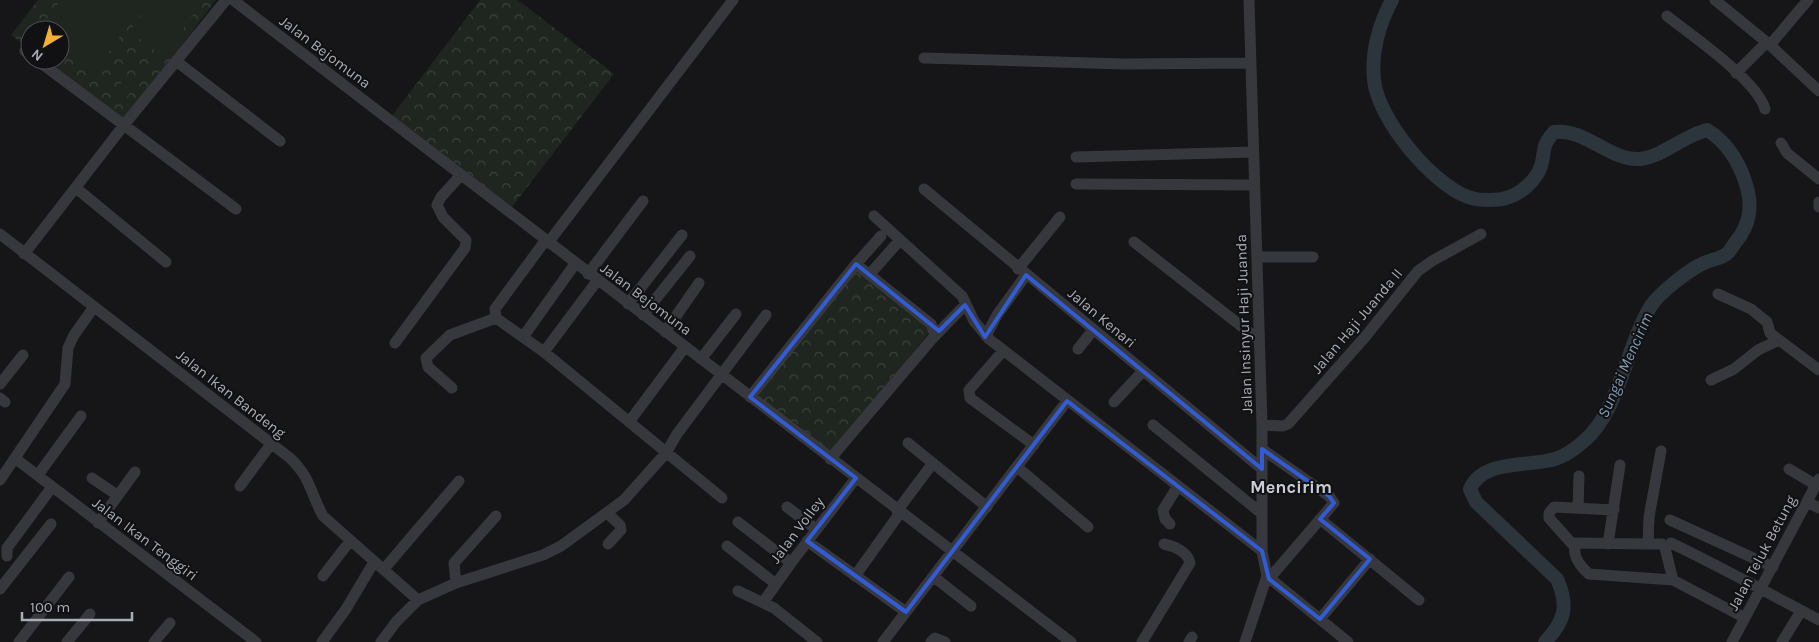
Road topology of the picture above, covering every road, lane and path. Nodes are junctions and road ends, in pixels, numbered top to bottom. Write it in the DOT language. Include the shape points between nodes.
graph roads {
  1 [pos="226,0"];
  2 [pos="233,0"];
  3 [pos="733,0"];
  4 [pos="1249,0"];
  5 [pos="1808,0"];
  6 [pos="1717,1"];
  7 [pos="1668,16"];
  8 [pos="1768,44"];
  9 [pos="924,58"];
  10 [pos="176,61"];
  11 [pos="1250,63"];
  12 [pos="51,70"];
  13 [pos="1736,72"];
  14 [pos="1819,91"];
  15 [pos="1765,109"];
  16 [pos="124,124"];
  17 [pos="280,141"];
  18 [pos="1781,143"];
  19 [pos="1253,152"];
  20 [pos="1076,157"];
  21 [pos="462,175"];
  22 [pos="1819,179"];
  23 [pos="1076,184"];
  24 [pos="1254,185"];
  25 [pos="76,188"];
  26 [pos="924,189"];
  27 [pos="643,201"];
  28 [pos="1819,202"];
  29 [pos="1819,207"];
  30 [pos="236,209"];
  31 [pos="874,216"];
  32 [pos="1060,216"];
  33 [pos="0,234"];
  34 [pos="1481,234"];
  35 [pos="682,236"];
  36 [pos="881,236"];
  37 [pos="900,240"];
  38 [pos="547,242"];
  39 [pos="1134,242"];
  40 [pos="24,254"];
  41 [pos="690,256"];
  42 [pos="1257,256"];
  43 [pos="1313,256"];
  44 [pos="166,262"];
  45 [pos="575,264"];
  46 [pos="856,264"];
  47 [pos="1022,272"];
  48 [pos="869,275"];
  49 [pos="593,277"];
  50 [pos="700,283"];
  51 [pos="1718,294"];
  52 [pos="628,304"];
  53 [pos="965,305"];
  54 [pos="94,307"];
  55 [pos="736,314"];
  56 [pos="642,315"];
  57 [pos="766,315"];
  58 [pos="496,318"];
  59 [pos="1093,330"];
  60 [pos="665,332"];
  61 [pos="935,336"];
  62 [pos="986,336"];
  63 [pos="523,337"];
  64 [pos="1259,340"];
  65 [pos="1779,340"];
  66 [pos="394,343"];
  67 [pos="685,347"];
  68 [pos="1078,349"];
  69 [pos="1003,351"];
  70 [pos="544,352"];
  71 [pos="22,355"];
  72 [pos="701,358"];
  73 [pos="1819,370"];
  74 [pos="1142,372"];
  75 [pos="720,374"];
  76 [pos="1711,380"];
  77 [pos="0,384"];
  78 [pos="452,388"];
  79 [pos="750,397"];
  80 [pos="1067,401"];
  81 [pos="1114,402"];
  82 [pos="81,416"];
  83 [pos="629,422"];
  84 [pos="1153,425"];
  85 [pos="1262,426"];
  86 [pos="908,442"];
  87 [pos="270,444"];
  88 [pos="1034,446"];
  89 [pos="1262,449"];
  90 [pos="1661,451"];
  91 [pos="666,453"];
  92 [pos="16,459"];
  93 [pos="830,459"];
  94 [pos="933,463"];
  95 [pos="1620,466"];
  96 [pos="1017,467"];
  97 [pos="1262,469"];
  98 [pos="1789,469"];
  99 [pos="135,472"];
  100 [pos="38,475"];
  101 [pos="1579,476"];
  102 [pos="92,478"];
  103 [pos="856,478"];
  104 [pos="0,480"];
  105 [pos="460,481"];
  106 [pos="1817,482"];
  107 [pos="240,486"];
  108 [pos="1178,486"];
  109 [pos="52,487"];
  110 [pos="116,495"];
  111 [pos="722,498"];
  112 [pos="1807,502"];
  113 [pos="787,507"];
  114 [pos="987,507"];
  115 [pos="1578,508"];
  116 [pos="1819,508"];
  117 [pos="1614,510"];
  118 [pos="899,512"];
  119 [pos="607,513"];
  120 [pos="1261,513"];
  121 [pos="496,516"];
  122 [pos="1320,519"];
  123 [pos="1670,520"];
  124 [pos="98,522"];
  125 [pos="738,522"];
  126 [pos="51,524"];
  127 [pos="1170,524"];
  128 [pos="1088,527"];
  129 [pos="816,529"];
  130 [pos="350,541"];
  131 [pos="807,542"];
  132 [pos="1671,543"];
  133 [pos="608,544"];
  134 [pos="1164,544"];
  135 [pos="1608,544"];
  136 [pos="1648,544"];
  137 [pos="728,546"];
  138 [pos="1574,546"];
  139 [pos="1262,551"];
  140 [pos="953,552"];
  141 [pos="7,556"];
  142 [pos="1370,559"];
  143 [pos="374,562"];
  144 [pos="791,563"];
  145 [pos="1773,567"];
  146 [pos="384,570"];
  147 [pos="323,576"];
  148 [pos="855,576"];
  149 [pos="70,577"];
  150 [pos="934,577"];
  151 [pos="1268,578"];
  152 [pos="1673,580"];
  153 [pos="456,583"];
  154 [pos="776,584"];
  155 [pos="0,589"];
  156 [pos="738,591"];
  157 [pos="1760,591"];
  158 [pos="418,600"];
  159 [pos="1419,600"];
  160 [pos="764,602"];
  161 [pos="971,606"];
  162 [pos="1801,611"];
  163 [pos="906,612"];
  164 [pos="90,614"];
  165 [pos="1745,618"];
  166 [pos="1320,619"];
  167 [pos="1819,620"];
  168 [pos="170,623"];
  169 [pos="242,638"];
  170 [pos="387,640"];
  171 [pos="1343,640"];
  172 [pos="19,642"];
  173 [pos="66,642"];
  174 [pos="154,642"];
  175 [pos="256,642"];
  176 [pos="322,642"];
  177 [pos="817,642"];
  178 [pos="884,642"];
  179 [pos="931,642"];
  180 [pos="945,642"];
  181 [pos="1071,642"];
  182 [pos="1142,642"];
  183 [pos="1245,642"];
  184 [pos="1732,642"];
  185 [pos="1782,642"];
  1 -- 10 [label="street"];
  2 -- 21 [label="street, Jalan Bejomuna"];
  3 -- 38 [label="street"];
  4 -- 11 [label="street, Jalan Insinyur Haji Juanda"];
  5 -- 8 [label="street"];
  6 -- 8 [label="street"];
  7 -- 13 [label="street"];
  8 -- 13 [label="street"];
  8 -- 14 [label="street"];
  9 -- 11 [label="street" via="1104,64"];
  10 -- 16 [label="street"];
  10 -- 17 [label="street"];
  11 -- 19 [label="street, Jalan Insinyur Haji Juanda"];
  12 -- 16 [label="street"];
  13 -- 15 [label="street"];
  16 -- 25 [label="street"];
  16 -- 30 [label="street"];
  18 -- 22 [label="street" via="1787,153"];
  19 -- 20 [label="street"];
  19 -- 24 [label="street, Jalan Insinyur Haji Juanda"];
  21 -- 38 [label="street, Jalan Bejomuna"];
  21 -- 66 [label="street" via="438,204 443,217 466,240 465,248"];
  23 -- 24 [label="street"];
  24 -- 42 [label="street, Jalan Insinyur Haji Juanda"];
  25 -- 40 [label="street"];
  25 -- 44 [label="street"];
  26 -- 47 [label="street, Jalan Kenari"];
  27 -- 49 [label="street"];
  28 -- 29 [label="street"];
  31 -- 37 [label="street"];
  32 -- 47 [label="street"];
  33 -- 40 [label="street, Jalan Ikan Bandeng"];
  34 -- 85 [label="street, Jalan Haji Juanda II" via="1418,271 1288,424"];
  35 -- 52 [label="street"];
  36 -- 46 [label="street"];
  37 -- 48 [label="street"];
  37 -- 53 [label="street" via="962,296"];
  38 -- 45 [label="street, Jalan Bejomuna"];
  38 -- 58 [label="street" via="495,309"];
  39 -- 64 [label="street"];
  40 -- 54 [label="street, Jalan Ikan Bandeng"];
  41 -- 56 [label="street"];
  42 -- 43 [label="street"];
  42 -- 64 [label="street, Jalan Insinyur Haji Juanda"];
  45 -- 49 [label="street, Jalan Bejomuna"];
  45 -- 63 [label="street"];
  46 -- 48 [label="street"];
  46 -- 79 [label="street"];
  47 -- 59 [label="street, Jalan Kenari"];
  47 -- 62 [label="street"];
  48 -- 61 [label="street" via="931,324"];
  49 -- 52 [label="street, Jalan Bejomuna"];
  49 -- 70 [label="street"];
  50 -- 60 [label="street"];
  51 -- 65 [label="street" via="1751,309"];
  52 -- 56 [label="street, Jalan Bejomuna"];
  53 -- 61 [label="street"];
  53 -- 62 [label="street"];
  54 -- 87 [label="street, Jalan Ikan Bandeng"];
  54 -- 92 [label="street" via="68,348 65,384"];
  55 -- 72 [label="street"];
  56 -- 60 [label="street, Jalan Bejomuna"];
  57 -- 75 [label="street"];
  58 -- 63 [label="street"];
  58 -- 78 [label="street" via="450,335 426,358 428,367"];
  59 -- 68 [label="street"];
  59 -- 74 [label="street, Jalan Kenari"];
  60 -- 67 [label="street, Jalan Bejomuna"];
  61 -- 93 [label="street"];
  62 -- 69 [label="street"];
  63 -- 70 [label="street"];
  64 -- 85 [label="street, Jalan Insinyur Haji Juanda"];
  65 -- 73 [label="street"];
  65 -- 76 [label="street"];
  67 -- 72 [label="street, Jalan Bejomuna"];
  67 -- 83 [label="street"];
  69 -- 80 [label="street"];
  69 -- 88 [label="street" via="968,394"];
  70 -- 83 [label="street"];
  71 -- 77 [label="street"];
  72 -- 75 [label="street, Jalan Bejomuna"];
  74 -- 81 [label="street"];
  74 -- 97 [label="street, Jalan Kenari"];
  75 -- 79 [label="street, Jalan Bejomuna"];
  75 -- 91 [label="street"];
  79 -- 93 [label="street, Jalan Bejomuna"];
  80 -- 88 [label="street"];
  80 -- 108 [label="street"];
  82 -- 100 [label="street"];
  83 -- 91 [label="street"];
  84 -- 120 [label="street"];
  85 -- 89 [label="street, Jalan Insinyur Haji Juanda"];
  86 -- 94 [label="street"];
  87 -- 107 [label="street"];
  87 -- 130 [label="street, Jalan Ikan Bandeng" via="302,470 323,516"];
  88 -- 96 [label="street"];
  89 -- 97 [label="street, Jalan Insinyur Haji Juanda"];
  89 -- 122 [label="street" via="1333,500 1332,507"];
  90 -- 136 [label="street" via="1648,517"];
  91 -- 111 [label="street"];
  91 -- 119 [label="street" via="624,500"];
  92 -- 100 [label="street, Jalan Ikan Tenggiri"];
  92 -- 104 [label="street"];
  93 -- 103 [label="street, Jalan Bejomuna"];
  94 -- 114 [label="street"];
  94 -- 118 [label="street"];
  95 -- 117 [label="street"];
  96 -- 114 [label="street"];
  96 -- 128 [label="street"];
  97 -- 120 [label="street, Jalan Insinyur Haji Juanda"];
  98 -- 106 [label="street"];
  99 -- 110 [label="street"];
  100 -- 109 [label="street, Jalan Ikan Tenggiri"];
  101 -- 115 [label="street"];
  102 -- 110 [label="street"];
  103 -- 118 [label="street, Jalan Bejomuna"];
  103 -- 129 [label="street, Jalan Volley"];
  105 -- 146 [label="street"];
  106 -- 112 [label="street, Jalan Teluk Betung"];
  108 -- 127 [label="street" via="1163,510"];
  108 -- 139 [label="street"];
  109 -- 124 [label="street, Jalan Ikan Tenggiri"];
  109 -- 141 [label="street" via="7,548"];
  110 -- 124 [label="street"];
  112 -- 116 [label="street"];
  112 -- 145 [label="street, Jalan Teluk Betung"];
  113 -- 129 [label="street"];
  114 -- 140 [label="street"];
  115 -- 117 [label="street"];
  115 -- 138 [label="street" via="1554,508 1548,515"];
  117 -- 135 [label="street"];
  118 -- 140 [label="street, Jalan Bejomuna"];
  118 -- 148 [label="street"];
  119 -- 133 [label="street" via="621,530"];
  119 -- 153 [label="street" via="544,555"];
  120 -- 139 [label="street, Jalan Insinyur Haji Juanda"];
  121 -- 153 [label="street" via="454,563"];
  122 -- 142 [label="street"];
  122 -- 151 [label="street"];
  123 -- 145 [label="street"];
  124 -- 169 [label="street, Jalan Ikan Tenggiri"];
  125 -- 144 [label="street"];
  126 -- 155 [label="street"];
  129 -- 131 [label="street, Jalan Volley"];
  130 -- 143 [label="street, Jalan Ikan Bandeng"];
  130 -- 147 [label="street"];
  131 -- 144 [label="street, Jalan Volley"];
  131 -- 148 [label="street"];
  132 -- 157 [label="street" via="1745,579"];
  134 -- 182 [label="street" via="1186,554 1190,563"];
  135 -- 136 [label="street"];
  135 -- 138 [label="street" via="1576,543"];
  136 -- 152 [label="street" via="1662,544 1665,548"];
  137 -- 154 [label="street"];
  138 -- 152 [label="street" via="1579,562 1595,576"];
  139 -- 151 [label="street, Jalan Insinyur Haji Juanda"];
  140 -- 150 [label="street"];
  140 -- 181 [label="street, Jalan Bejomuna"];
  142 -- 159 [label="street"];
  142 -- 166 [label="street"];
  143 -- 146 [label="street, Jalan Ikan Bandeng"];
  143 -- 176 [label="street"];
  144 -- 154 [label="street, Jalan Volley"];
  145 -- 157 [label="street, Jalan Teluk Betung"];
  146 -- 158 [label="street, Jalan Ikan Bandeng"];
  148 -- 163 [label="street"];
  149 -- 172 [label="street"];
  150 -- 161 [label="street"];
  150 -- 163 [label="street"];
  151 -- 166 [label="street"];
  151 -- 183 [label="street, Jalan Insinyur Haji Juanda"];
  152 -- 165 [label="street"];
  153 -- 158 [label="street"];
  154 -- 160 [label="street, Jalan Volley"];
  156 -- 160 [label="street"];
  157 -- 162 [label="street"];
  157 -- 165 [label="street, Jalan Teluk Betung"];
  158 -- 170 [label="street"];
  160 -- 177 [label="street"];
  162 -- 167 [label="street"];
  162 -- 185 [label="street"];
  163 -- 178 [label="street"];
  164 -- 173 [label="street"];
  165 -- 184 [label="street, Jalan Teluk Betung"];
  166 -- 171 [label="street"];
  168 -- 174 [label="street"];
  169 -- 175 [label="street, Jalan Ikan Tenggiri"];
  179 -- 180 [label="street" via="936,638"];
}
